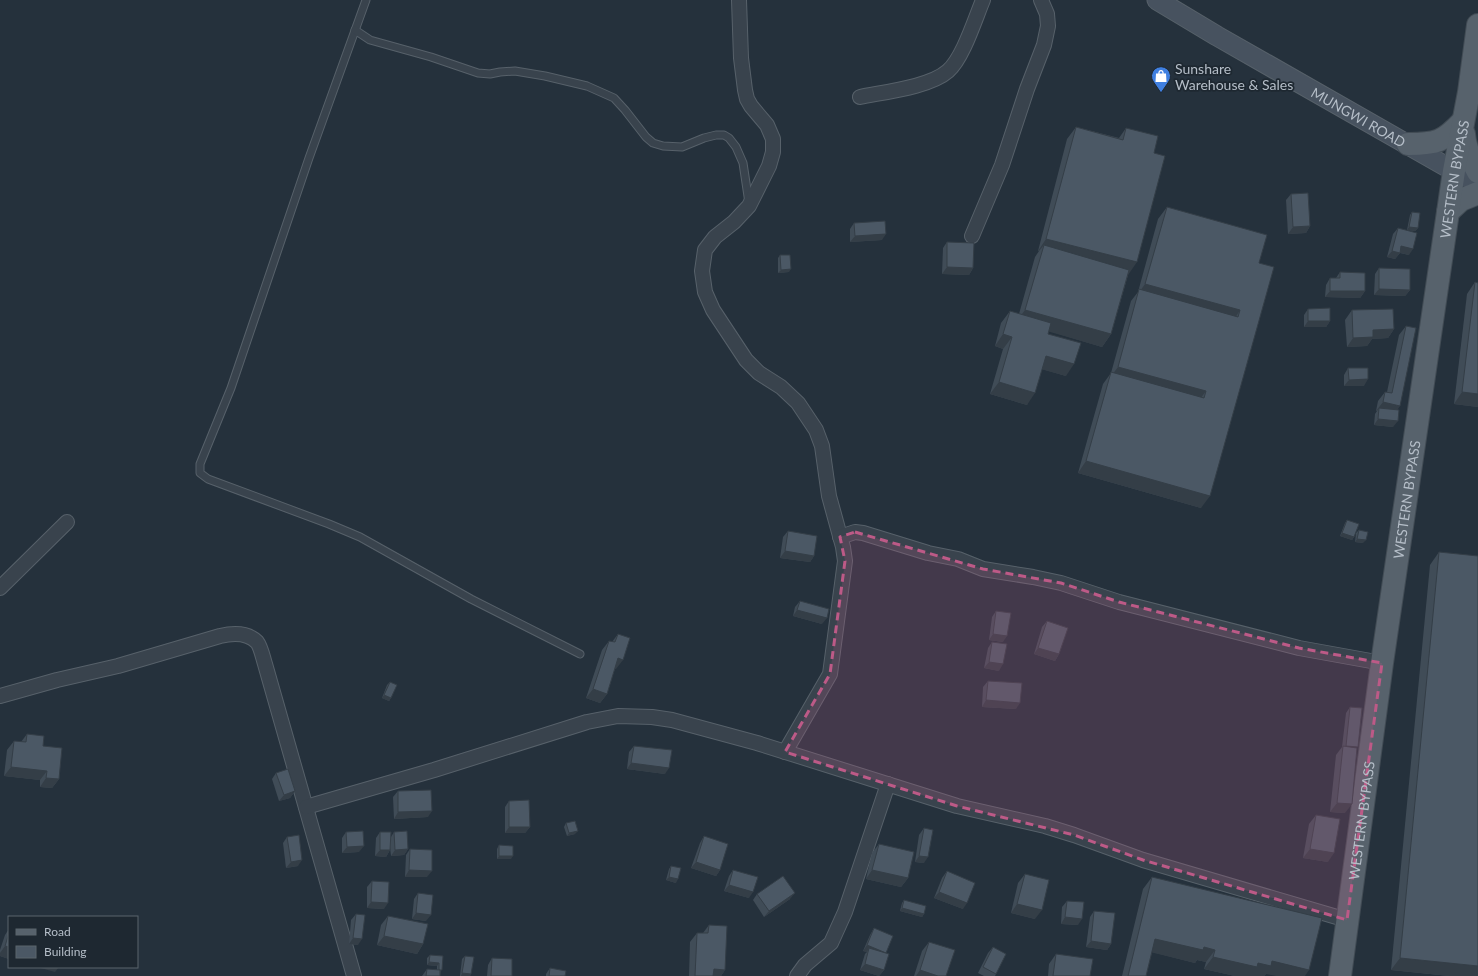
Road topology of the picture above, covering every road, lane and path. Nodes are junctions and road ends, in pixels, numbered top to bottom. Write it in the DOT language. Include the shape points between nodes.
graph roads {
  1 [pos="366,0"];
  2 [pos="739,0"];
  3 [pos="983,0"];
  4 [pos="1041,0"];
  5 [pos="1157,0"];
  6 [pos="1478,25"];
  7 [pos="355,30"];
  8 [pos="860,97"];
  9 [pos="1464,121"];
  10 [pos="1408,144"];
  11 [pos="1454,171"];
  12 [pos="1478,172"];
  13 [pos="1478,183"];
  14 [pos="1478,192"];
  15 [pos="749,206"];
  16 [pos="1448,212"];
  17 [pos="972,236"];
  18 [pos="67,522"];
  19 [pos="840,537"];
  20 [pos="0,588"];
  21 [pos="580,654"];
  22 [pos="1382,663"];
  23 [pos="0,696"];
  24 [pos="785,752"];
  25 [pos="888,784"];
  26 [pos="306,807"];
  27 [pos="1347,920"];
  28 [pos="354,976"];
  29 [pos="797,976"];
  30 [pos="1340,976"];
  1 -- 7 [label="lane"];
  2 -- 15 [label="street" via="741,58 747,99 767,125 773,140 769,166"];
  3 -- 8 [label="street" via="962,50 949,71 935,80 908,88"];
  4 -- 17 [label="street" via="1048,14 1044,45 1002,165"];
  5 -- 10 [label="street, MUNGWI ROAD"];
  6 -- 9 [label="main road, WESTERN BYPASS"];
  7 -- 15 [label="lane" via="370,40 478,73 515,71 587,86 614,98 646,137 653,143 663,146 682,147 704,138 724,135 736,146 743,163"];
  7 -- 21 [label="lane" via="231,388 200,464 200,473 208,479 360,537 471,599"];
  9 -- 10 [label="main road" via="1449,136 1429,144"];
  9 -- 11 [label="main road, WESTERN BYPASS"];
  9 -- 12 [label="main road" via="1470,159"];
  10 -- 11 [label="street, MUNGWI ROAD"];
  11 -- 13 [label="street, MUNGWI ROAD"];
  11 -- 16 [label="main road, WESTERN BYPASS"];
  14 -- 16 [label="main road" via="1461,200"];
  15 -- 19 [label="street" via="734,222 715,236 705,250 702,271 705,292 713,310 746,360 798,403 816,430 822,446 829,496"];
  16 -- 22 [label="main road, WESTERN BYPASS"];
  18 -- 20 [label="street"];
  19 -- 22 [label="street" via="855,532 863,533 983,569 1054,582 1119,602 1299,648"];
  19 -- 24 [label="street" via="845,561 830,674"];
  22 -- 27 [label="main road, WESTERN BYPASS"];
  23 -- 26 [label="street" via="232,633 246,635 258,643"];
  24 -- 25 [label="street"];
  24 -- 26 [label="street" via="672,720 618,716 581,724"];
  25 -- 27 [label="street" via="970,810 1045,826 1143,860"];
  25 -- 29 [label="street" via="845,912 831,943 805,965"];
  26 -- 28 [label="street"];
  27 -- 30 [label="main road, WESTERN BYPASS"];
}
